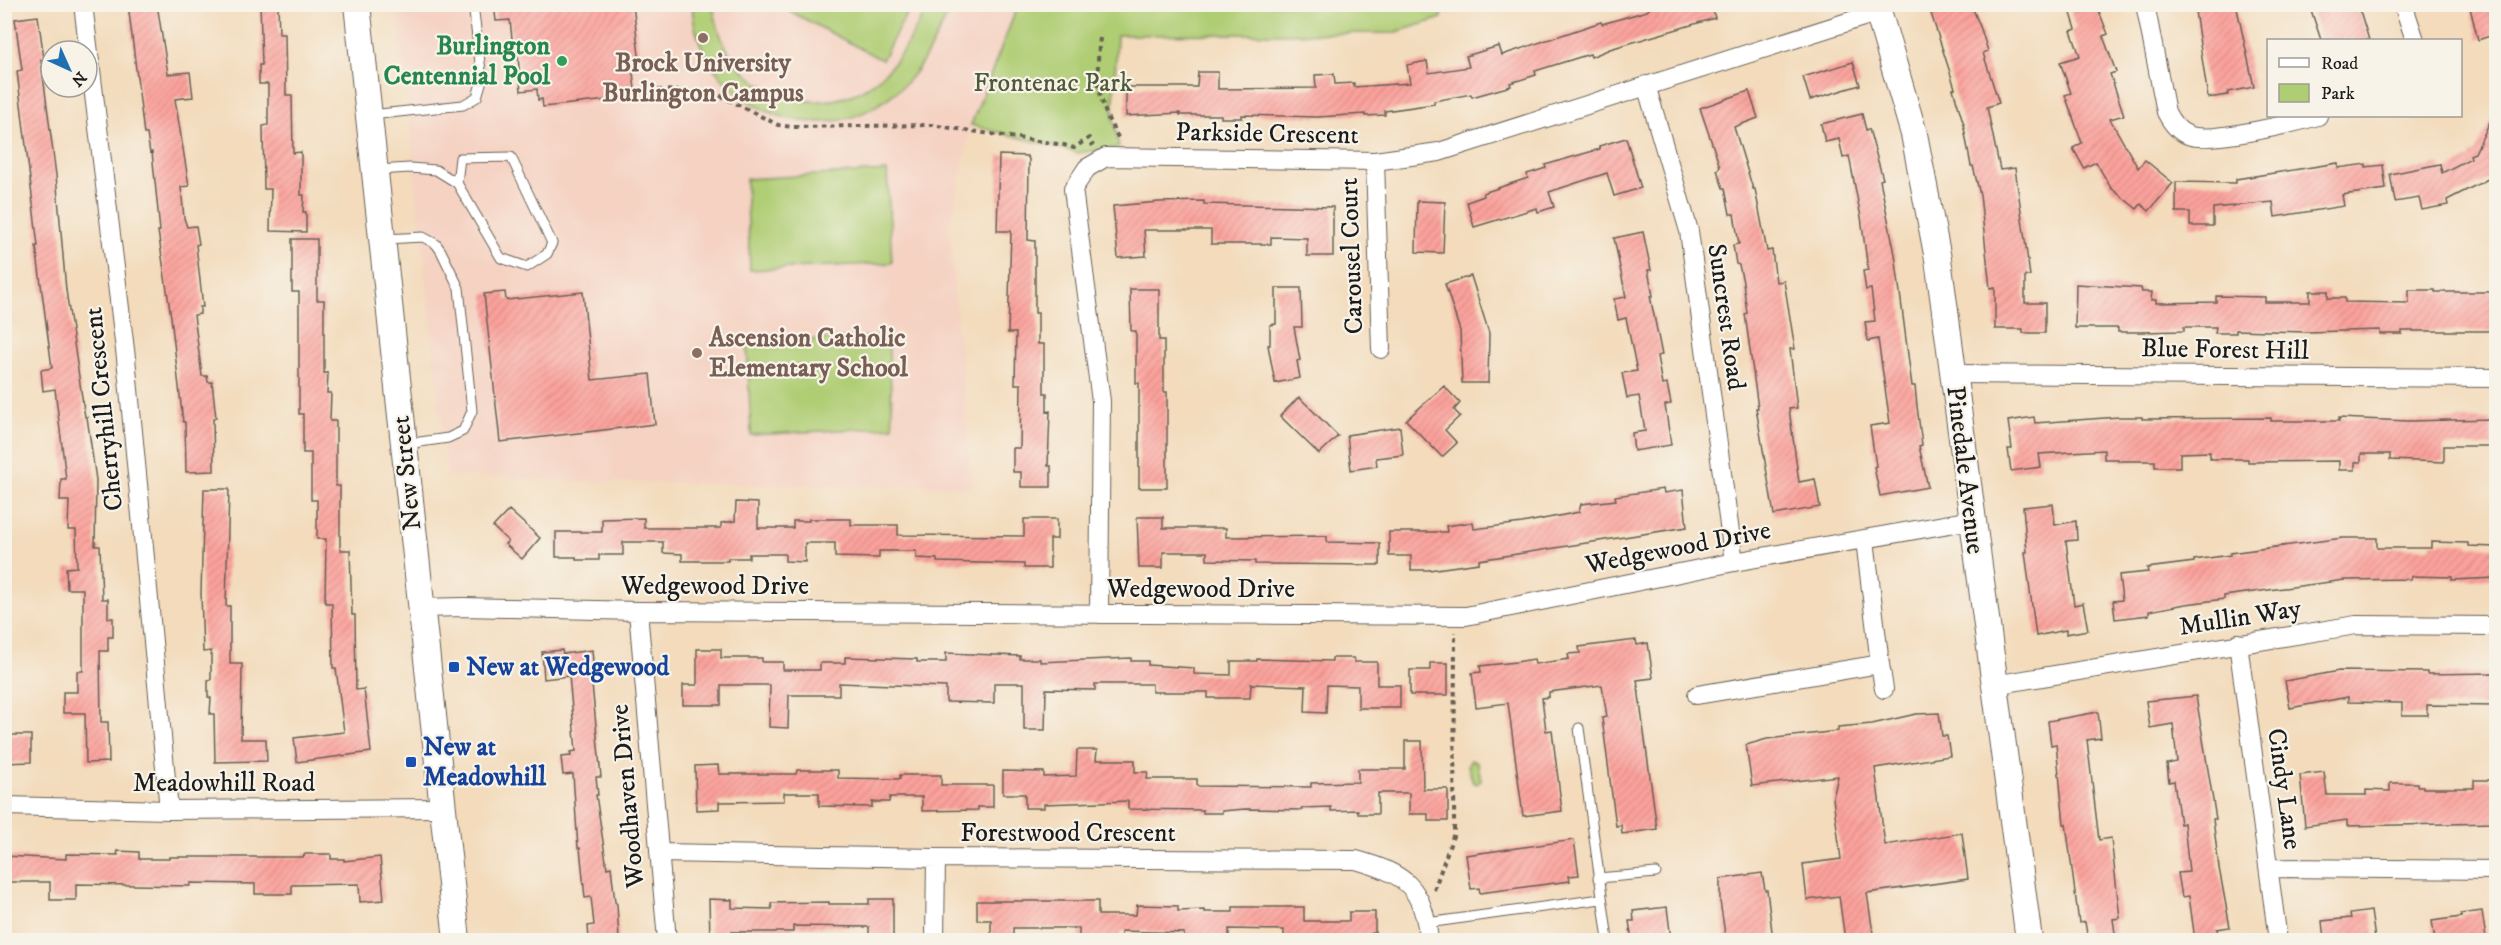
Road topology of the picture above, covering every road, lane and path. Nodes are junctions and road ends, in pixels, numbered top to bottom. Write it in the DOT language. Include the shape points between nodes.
graph roads {
  1 [pos="83,4"];
  2 [pos="357,4"];
  3 [pos="473,4"];
  4 [pos="2145,4"];
  5 [pos="2403,4"];
  6 [pos="1878,8"];
  7 [pos="1100,38"];
  8 [pos="2415,39"];
  9 [pos="1646,85"];
  10 [pos="658,90"];
  11 [pos="368,115"];
  12 [pos="2313,117"];
  13 [pos="1132,157"];
  14 [pos="1375,160"];
  15 [pos="1099,161"];
  16 [pos="374,170"];
  17 [pos="457,183"];
  18 [pos="382,240"];
  19 [pos="1381,349"];
  20 [pos="1953,374"];
  21 [pos="2496,378"];
  22 [pos="404,444"];
  23 [pos="1972,520"];
  24 [pos="1865,540"];
  25 [pos="1734,562"];
  26 [pos="421,609"];
  27 [pos="638,612"];
  28 [pos="1099,614"];
  29 [pos="1455,616"];
  30 [pos="2496,626"];
  31 [pos="2238,644"];
  32 [pos="1880,664"];
  33 [pos="1994,685"];
  34 [pos="1884,688"];
  35 [pos="1697,695"];
  36 [pos="1579,728"];
  37 [pos="4,806"];
  38 [pos="443,808"];
  39 [pos="169,810"];
  40 [pos="659,853"];
  41 [pos="936,858"];
  42 [pos="2269,868"];
  43 [pos="2496,870"];
  44 [pos="1656,873"];
  45 [pos="1598,878"];
  46 [pos="1601,899"];
  47 [pos="1420,903"];
  48 [pos="1428,932"];
  49 [pos="457,940"];
  50 [pos="667,940"];
  51 [pos="935,940"];
  52 [pos="1608,940"];
  53 [pos="2029,940"];
  54 [pos="2278,940"];
  1 -- 39 [label="street, Cherryhill Crescent" via="126,358"];
  2 -- 11 [label="main road, New Street"];
  3 -- 11 [label="lane" via="482,80 477,97 463,105"];
  4 -- 12 [label="street" via="2166,112 2181,132 2210,138"];
  5 -- 8 [label="street"];
  6 -- 9 [label="street, Parkside Crescent"];
  6 -- 20 [label="main road, Pinedale Avenue" via="1925,183"];
  7 -- 13 [label="path" via="1097,64 1102,107"];
  9 -- 14 [label="street, Parkside Crescent" via="1439,152"];
  9 -- 25 [label="street, Suncrest Road" via="1689,231"];
  10 -- 15 [label="path" via="713,92 778,125 792,127 931,125 1074,148 1089,138"];
  11 -- 16 [label="main road, New Street"];
  13 -- 14 [label="street, Parkside Crescent"];
  13 -- 15 [label="street, Parkside Crescent" via="1106,157"];
  14 -- 19 [label="street, Carousel Court"];
  15 -- 28 [label="street" via="1087,168 1072,189 1101,401"];
  16 -- 17 [label="lane" via="436,170"];
  16 -- 18 [label="main road, New Street"];
  17 -- 17 [label="lane" via="501,258 527,267 547,254 552,243 511,157 460,158"];
  18 -- 22 [label="main road, New Street"];
  18 -- 22 [label="lane" via="431,240 441,251 459,288 472,411 463,431 448,438"];
  20 -- 21 [label="street, Blue Forest Hill"];
  20 -- 23 [label="main road, Pinedale Avenue"];
  22 -- 26 [label="main road, New Street"];
  23 -- 24 [label="street, Wedgewood Drive"];
  23 -- 33 [label="main road, Pinedale Avenue"];
  24 -- 25 [label="street, Wedgewood Drive"];
  24 -- 32 [label="street"];
  25 -- 29 [label="street, Wedgewood Drive"];
  26 -- 27 [label="street, Wedgewood Drive"];
  26 -- 38 [label="main road, New Street"];
  27 -- 28 [label="street, Wedgewood Drive"];
  27 -- 40 [label="street, Woodhaven Drive"];
  28 -- 29 [label="street, Wedgewood Drive"];
  29 -- 47 [label="path" via="1454,833 1436,887"];
  30 -- 31 [label="street, Mullin Way" via="2356,625"];
  31 -- 33 [label="street, Mullin Way"];
  31 -- 42 [label="street, Cindy Lane"];
  32 -- 34 [label="street"];
  32 -- 35 [label="street"];
  33 -- 53 [label="main road, Pinedale Avenue"];
  36 -- 45 [label="lane"];
  37 -- 39 [label="street, Meadowhill Road"];
  38 -- 39 [label="street, Meadowhill Road"];
  38 -- 49 [label="main road, New Street"];
  40 -- 41 [label="street, Forestwood Crescent"];
  40 -- 50 [label="street, Woodhaven Drive"];
  41 -- 47 [label="street, Forestwood Crescent" via="1356,860 1385,868 1416,890"];
  41 -- 51 [label="street"];
  42 -- 43 [label="street"];
  42 -- 54 [label="street, Cindy Lane"];
  44 -- 45 [label="lane"];
  45 -- 46 [label="lane"];
  46 -- 48 [label="lane"];
  46 -- 52 [label="lane"];
  47 -- 48 [label="street, Forestwood Crescent"];
}
